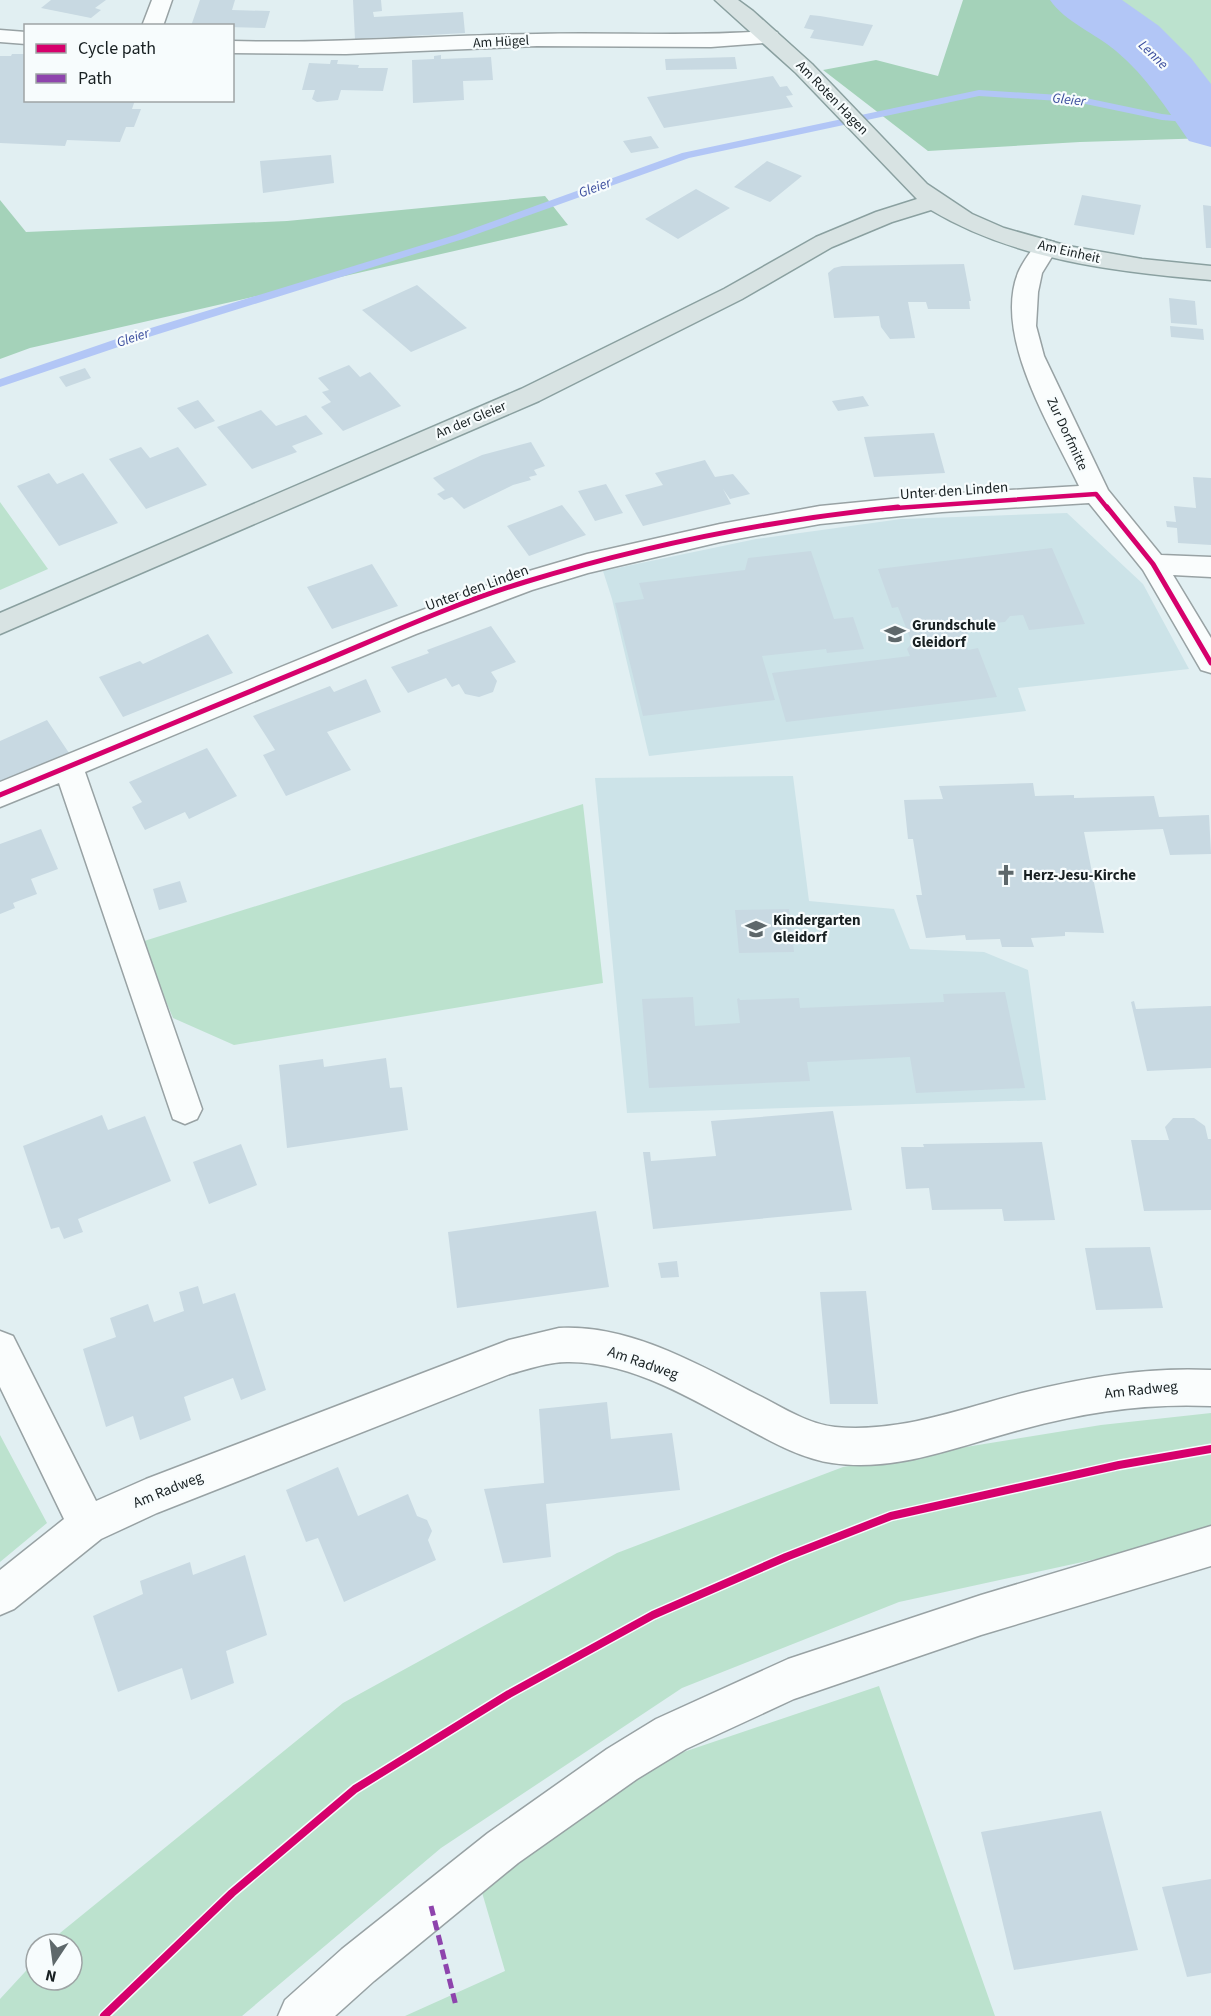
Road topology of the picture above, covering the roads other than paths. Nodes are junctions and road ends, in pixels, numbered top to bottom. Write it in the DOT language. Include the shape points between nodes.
graph roads {
  1 [pos="162,0"];
  2 [pos="724,0"];
  3 [pos="153,24"];
  4 [pos="0,36"];
  5 [pos="769,37"];
  6 [pos="24,38"];
  7 [pos="234,47"];
  8 [pos="934,201"];
  9 [pos="1046,247"];
  10 [pos="1211,273"];
  11 [pos="1096,494"];
  12 [pos="1153,564"];
  13 [pos="1211,567"];
  14 [pos="0,624"];
  15 [pos="1211,663"];
  16 [pos="68,766"];
  17 [pos="0,795"];
  18 [pos="185,1109"];
  19 [pos="0,1348"];
  20 [pos="1211,1388"];
  21 [pos="87,1526"];
  22 [pos="1211,1546"];
  23 [pos="0,1595"];
  24 [pos="301,2016"];
  1 -- 3 [label="street"];
  2 -- 5 [label="main road, Am Roten Hagen"];
  4 -- 6 [label="street"];
  5 -- 7 [label="street, Am Hügel" via="694,43 535,40 337,49"];
  5 -- 8 [label="main road, Am Roten Hagen"];
  8 -- 9 [label="main road, Am Einheit" via="992,230"];
  8 -- 14 [label="main road, An der Gleier" via="824,242 733,294 530,395"];
  9 -- 10 [label="main road, Am Einheit" via="1144,267"];
  9 -- 11 [label="street, Zur Dorfmitte" via="1030,273 1026,338"];
  11 -- 12 [label="street, Zur Dorfmitte"];
  11 -- 16 [label="street, Unter den Linden" via="820,514 586,564 522,583 406,627"];
  12 -- 13 [label="street"];
  12 -- 15 [label="street, Zur Dorfmitte"];
  16 -- 17 [label="street, Unter den Linden"];
  16 -- 18 [label="street"];
  19 -- 21 [label="street"];
  20 -- 21 [label="street, Am Radweg" via="1118,1391 1045,1404 901,1442 861,1447 804,1438 675,1373 626,1356 574,1344 544,1347 157,1493"];
  21 -- 23 [label="street, Am Radweg"];
  22 -- 24 [label="street" via="981,1615 788,1680 671,1734 503,1848"];
}
